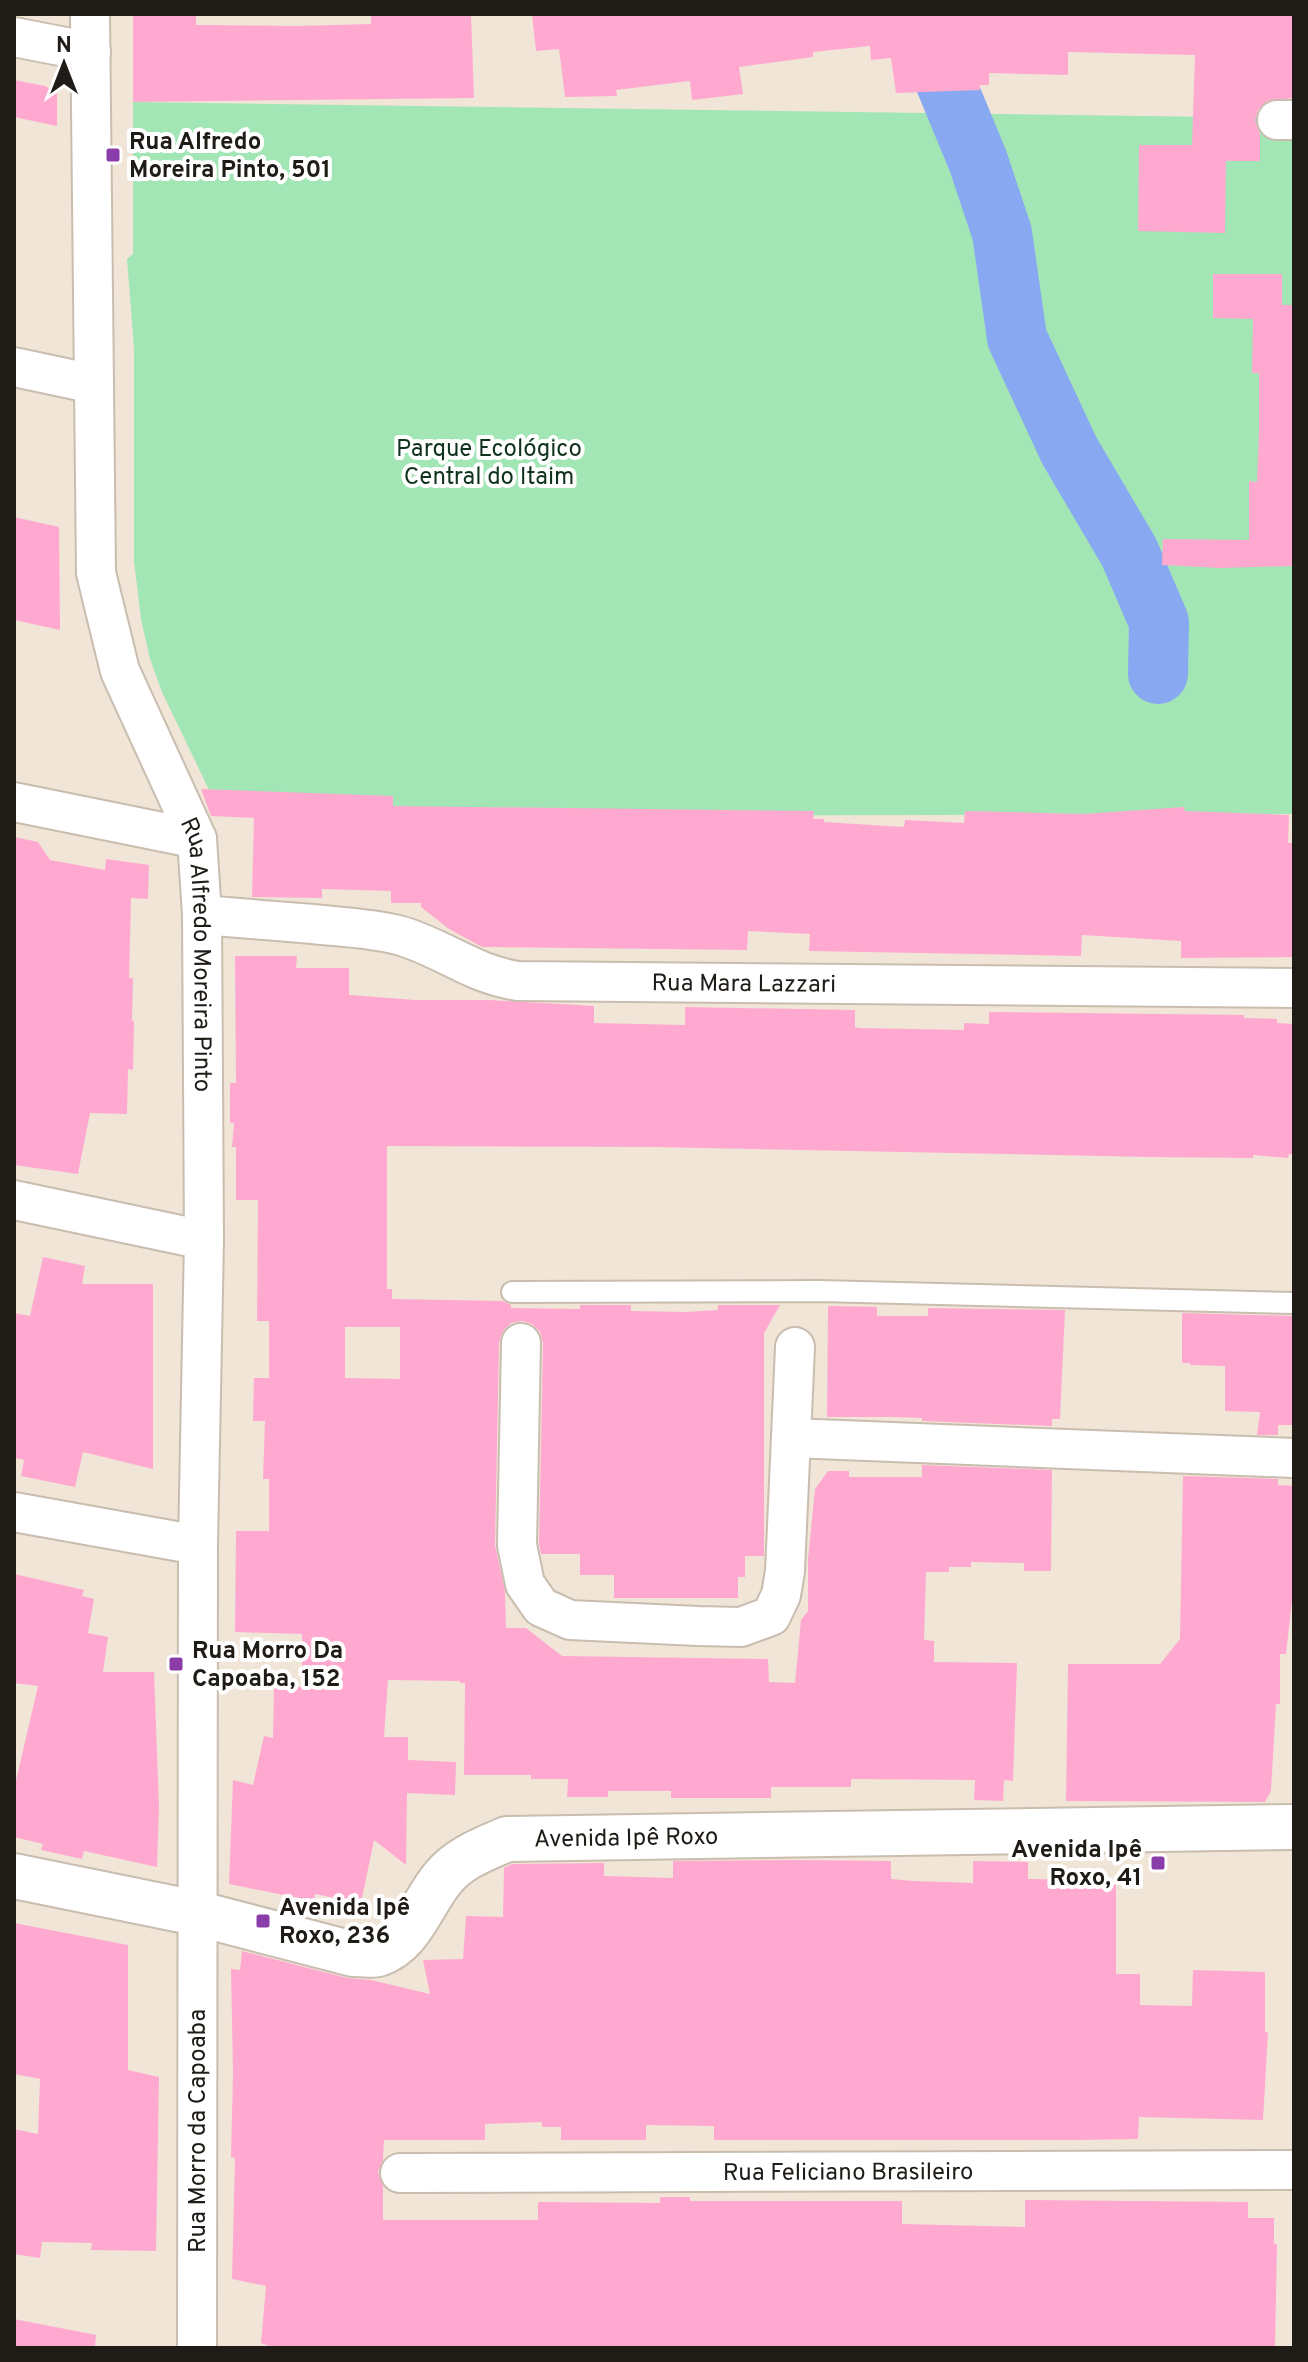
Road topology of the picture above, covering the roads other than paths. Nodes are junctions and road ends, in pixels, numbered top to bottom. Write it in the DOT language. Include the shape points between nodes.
graph roads {
  1 [pos="90,14"];
  2 [pos="14,37"];
  3 [pos="91,52"];
  4 [pos="14,367"];
  5 [pos="94,384"];
  6 [pos="14,802"];
  7 [pos="197,839"];
  8 [pos="202,915"];
  9 [pos="1294,988"];
  10 [pos="14,1200"];
  11 [pos="204,1240"];
  12 [pos="512,1292"];
  13 [pos="1294,1303"];
  14 [pos="521,1343"];
  15 [pos="795,1347"];
  16 [pos="791,1438"];
  17 [pos="1294,1458"];
  18 [pos="14,1512"];
  19 [pos="198,1545"];
  20 [pos="1294,1827"];
  21 [pos="14,1876"];
  22 [pos="196,1913"];
  23 [pos="1294,2170"];
  24 [pos="400,2173"];
  25 [pos="197,2348"];
  1 -- 3 [label="street, Rua Alfredo Moreira Pinto"];
  2 -- 3 [label="street"];
  3 -- 5 [label="street, Rua Alfredo Moreira Pinto"];
  4 -- 5 [label="street"];
  5 -- 7 [label="street, Rua Alfredo Moreira Pinto" via="96,573 120,671"];
  6 -- 7 [label="street"];
  7 -- 8 [label="street, Rua Alfredo Moreira Pinto"];
  8 -- 9 [label="street, Rua Mara Lazzari" via="398,935 471,969 518,981"];
  8 -- 11 [label="street, Rua Alfredo Moreira Pinto"];
  10 -- 11 [label="street"];
  11 -- 19 [label="street, Rua Alfredo Moreira Pinto"];
  12 -- 13 [label="lane" via="820,1291"];
  14 -- 16 [label="street" via="517,1545 525,1584 541,1607 570,1620 741,1627 771,1616 785,1571"];
  15 -- 16 [label="street"];
  16 -- 17 [label="street"];
  18 -- 19 [label="street"];
  19 -- 22 [label="street, Rua Alfredo Moreira Pinto"];
  20 -- 22 [label="street, Avenida Ipê Roxo" via="507,1839 470,1855 444,1876 406,1934 377,1954 353,1954"];
  21 -- 22 [label="street, Avenida Ipê Roxo"];
  22 -- 25 [label="street, Rua Morro da Capoaba"];
  23 -- 24 [label="street, Rua Feliciano Brasileiro"];
}
